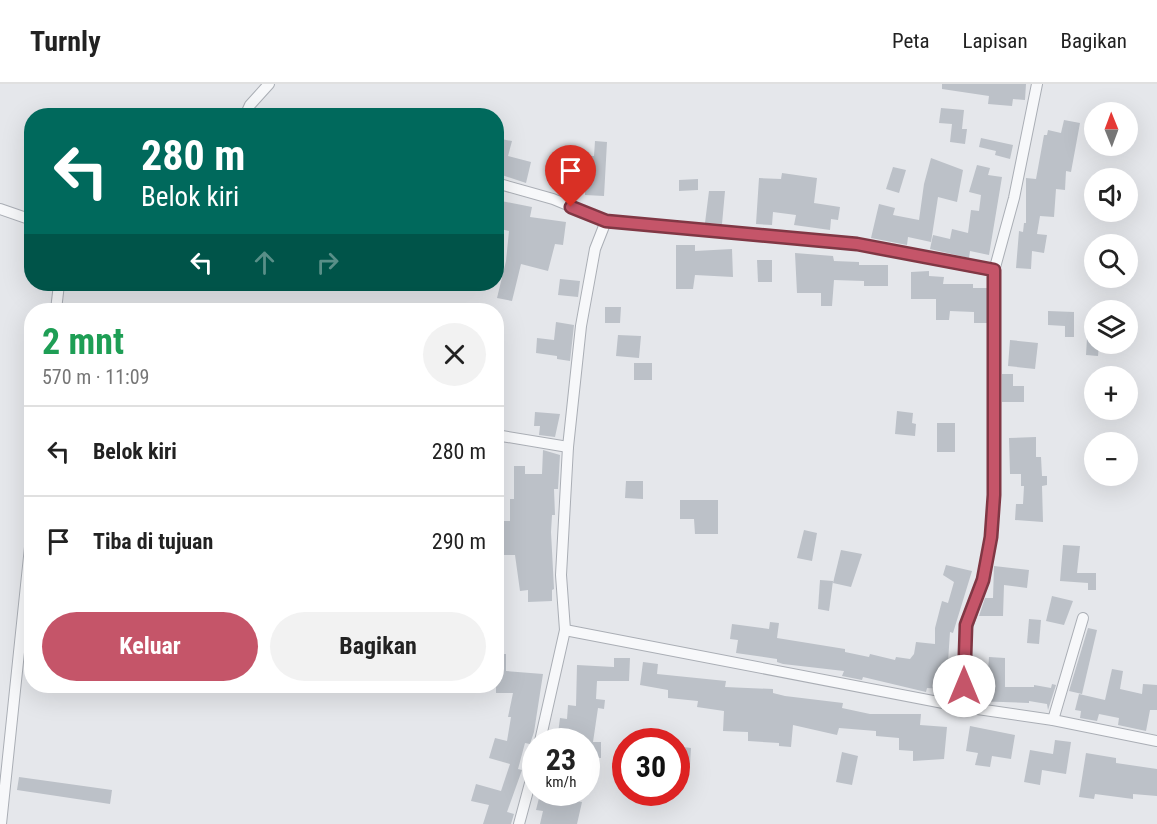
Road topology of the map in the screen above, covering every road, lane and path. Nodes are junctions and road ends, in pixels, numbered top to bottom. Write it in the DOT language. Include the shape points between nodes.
graph roads {
  1 [pos="269,84"];
  2 [pos="1037,84"];
  3 [pos="249,108"];
  4 [pos="504,185"];
  5 [pos="0,209"];
  6 [pos="24,217"];
  7 [pos="606,221"];
  8 [pos="994,270"];
  9 [pos="504,436"];
  10 [pos="568,447"];
  11 [pos="24,604"];
  12 [pos="1083,618"];
  13 [pos="565,630"];
  14 [pos="964,707"];
  15 [pos="1053,720"];
  16 [pos="543,728"];
  17 [pos="1157,741"];
  18 [pos="524,806"];
  19 [pos="1,824"];
  20 [pos="519,824"];
  1 -- 3 [label="street"];
  2 -- 8 [label="street" via="1014,198"];
  4 -- 7 [label="street" via="553,199"];
  5 -- 6 [label="street"];
  7 -- 8 [label="street" via="857,244"];
  7 -- 10 [label="street" via="595,249 581,326"];
  8 -- 14 [label="street" via="992,527 986,571 965,633"];
  9 -- 10 [label="street"];
  10 -- 13 [label="street" via="561,575"];
  11 -- 19 [label="street"];
  12 -- 15 [label="street"];
  13 -- 14 [label="street"];
  13 -- 16 [label="street"];
  14 -- 15 [label="street"];
  15 -- 17 [label="street"];
  18 -- 20 [label="street"];
}
